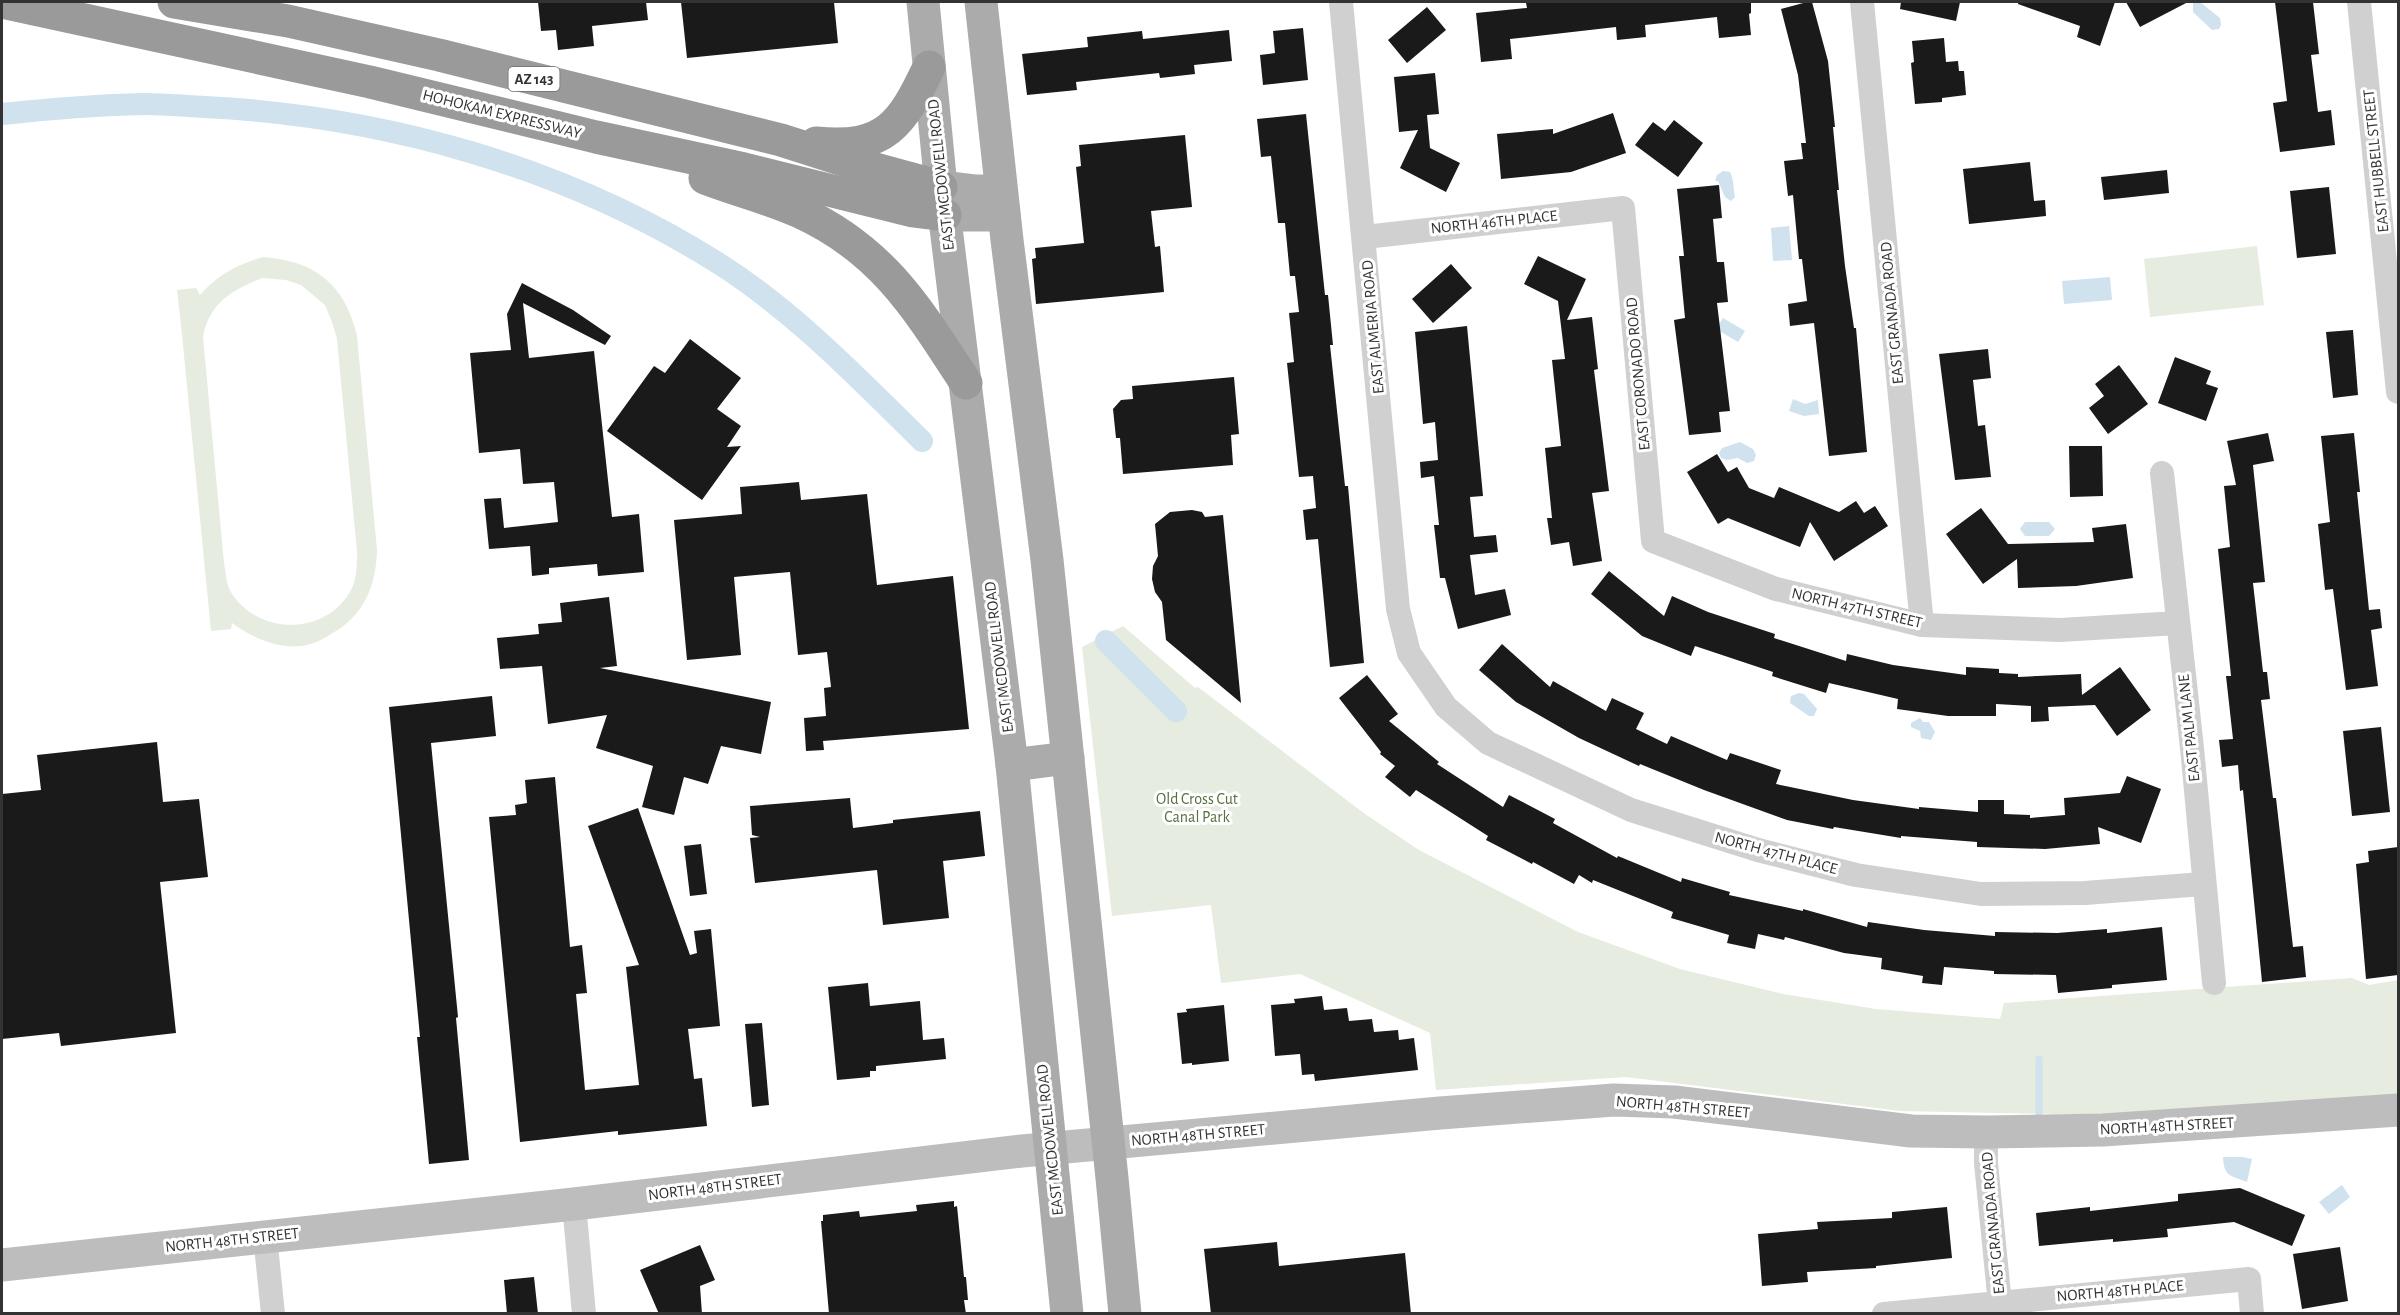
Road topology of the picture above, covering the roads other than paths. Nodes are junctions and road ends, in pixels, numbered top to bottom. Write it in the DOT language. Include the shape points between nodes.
graph roads {
  1 [pos="2,2"];
  2 [pos="174,2"];
  3 [pos="220,2"];
  4 [pos="923,2"];
  5 [pos="980,2"];
  6 [pos="988,2"];
  7 [pos="1341,2"];
  8 [pos="1862,2"];
  9 [pos="2359,2"];
  10 [pos="2,17"];
  11 [pos="288,21"];
  12 [pos="140,32"];
  13 [pos="929,67"];
  14 [pos="596,138"];
  15 [pos="781,140"];
  16 [pos="943,201"];
  17 [pos="1003,203"];
  18 [pos="1623,208"];
  19 [pos="1365,237"];
  20 [pos="966,383"];
  21 [pos="2398,392"];
  22 [pos="2162,473"];
  23 [pos="1653,541"];
  24 [pos="2178,622"];
  25 [pos="1922,625"];
  26 [pos="1409,653"];
  27 [pos="1068,758"];
  28 [pos="1012,765"];
  29 [pos="2203,884"];
  30 [pos="2214,983"];
  31 [pos="2398,1110"];
  32 [pos="1986,1132"];
  33 [pos="1109,1143"];
  34 [pos="1051,1148"];
  35 [pos="574,1204"];
  36 [pos="265,1236"];
  37 [pos="2,1265"];
  38 [pos="2001,1308"];
  39 [pos="273,1314"];
  40 [pos="584,1314"];
  41 [pos="1066,1314"];
  42 [pos="1125,1314"];
  43 [pos="1884,1314"];
  44 [pos="2252,1314"];
  1 -- 12 [label="highway, HOHOKAM EXPRESSWAY / AZ 143"];
  2 -- 11 [label="highway, HOHOKAM EXPRESSWAY / AZ 143"];
  3 -- 11 [label="highway"];
  4 -- 13 [label="main road, EAST MCDOWELL ROAD"];
  5 -- 6 [label="street"];
  5 -- 17 [label="main road"];
  7 -- 19 [label="street, EAST ALMERIA ROAD"];
  8 -- 25 [label="street, EAST GRANADA ROAD"];
  9 -- 21 [label="street, EAST HUBBELL STREET"];
  10 -- 12 [label="highway"];
  11 -- 15 [label="highway, HOHOKAM EXPRESSWAY / AZ 143"];
  12 -- 14 [label="highway, HOHOKAM EXPRESSWAY / AZ 143" via="370,82"];
  13 -- 15 [label="highway" via="908,110 882,133 836,145"];
  13 -- 16 [label="main road, EAST MCDOWELL ROAD"];
  14 -- 16 [label="highway, HOHOKAM EXPRESSWAY / AZ 143" via="744,169 913,211"];
  14 -- 20 [label="highway" via="798,211 843,235 900,286"];
  15 -- 16 [label="highway, HOHOKAM EXPRESSWAY / AZ 143" via="853,163"];
  16 -- 17 [label="main road, HOHOKAM EXPRESSWAY / AZ 143"];
  16 -- 20 [label="main road, EAST MCDOWELL ROAD"];
  17 -- 27 [label="main road"];
  18 -- 19 [label="street, NORTH 46TH PLACE"];
  18 -- 23 [label="street, EAST CORONADO ROAD"];
  19 -- 26 [label="street, EAST ALMERIA ROAD" via="1398,609"];
  20 -- 28 [label="main road, EAST MCDOWELL ROAD"];
  22 -- 24 [label="street, EAST PALM LANE"];
  23 -- 25 [label="street, NORTH 47TH STREET" via="1776,589"];
  24 -- 25 [label="street, NORTH 47TH STREET" via="2060,630"];
  24 -- 29 [label="street, EAST PALM LANE"];
  26 -- 29 [label="street, NORTH 47TH PLACE" via="1446,707 1488,742 1631,810 1758,850 1856,874 1981,894 2085,893"];
  27 -- 28 [label="main road"];
  27 -- 33 [label="main road"];
  28 -- 34 [label="main road, EAST MCDOWELL ROAD"];
  29 -- 30 [label="street, EAST PALM LANE"];
  31 -- 32 [label="street, NORTH 48TH STREET" via="2103,1130"];
  32 -- 33 [label="street, NORTH 48TH STREET" via="1911,1131 1674,1102 1614,1100"];
  32 -- 38 [label="street, EAST GRANADA ROAD"];
  33 -- 34 [label="street, NORTH 48TH STREET"];
  33 -- 42 [label="main road"];
  34 -- 35 [label="street, NORTH 48TH STREET"];
  34 -- 41 [label="main road, EAST MCDOWELL ROAD"];
  35 -- 36 [label="street, NORTH 48TH STREET"];
  35 -- 40 [label="street"];
  36 -- 37 [label="street, NORTH 48TH STREET"];
  36 -- 39 [label="street"];
  38 -- 43 [label="street, NORTH 48TH PLACE"];
  38 -- 44 [label="street, NORTH 48TH PLACE" via="2249,1279"];
}
